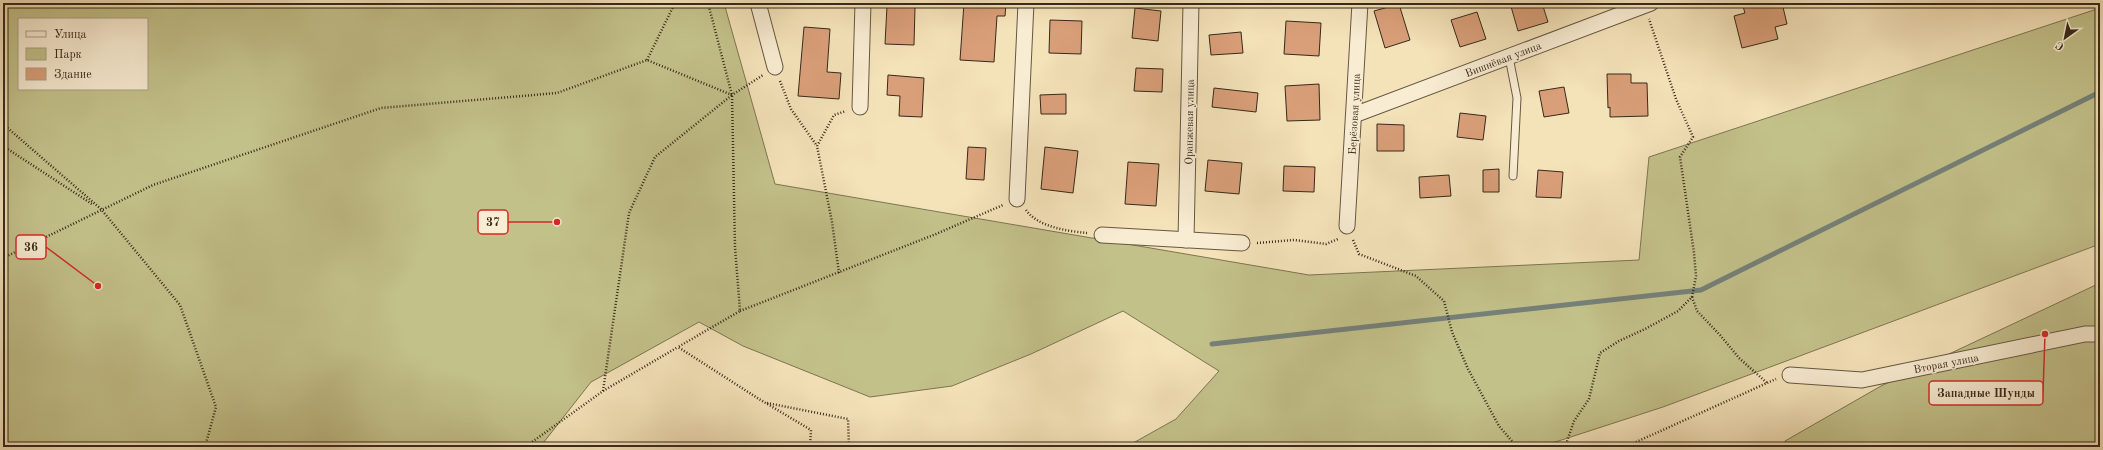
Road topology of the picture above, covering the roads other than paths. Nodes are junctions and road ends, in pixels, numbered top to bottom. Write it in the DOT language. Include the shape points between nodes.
graph roads {
  1 [pos="758,3"];
  2 [pos="863,3"];
  3 [pos="1026,3"];
  4 [pos="1191,3"];
  5 [pos="1360,3"];
  6 [pos="1648,4"];
  7 [pos="1509,57"];
  8 [pos="775,67"];
  9 [pos="860,107"];
  10 [pos="1354,115"];
  11 [pos="1513,176"];
  12 [pos="1017,199"];
  13 [pos="1348,226"];
  14 [pos="1102,235"];
  15 [pos="1186,240"];
  16 [pos="1242,243"];
  17 [pos="2100,334"];
  18 [pos="1790,375"];
  1 -- 8 [label="street"];
  2 -- 9 [label="street"];
  3 -- 12 [label="street"];
  4 -- 15 [label="street, Оранжевая улица"];
  5 -- 10 [label="street, Берёзовая улица"];
  6 -- 7 [label="street, Вишнёвая улица"];
  7 -- 10 [label="street, Вишнёвая улица"];
  7 -- 11 [label="lane" via="1517,98"];
  10 -- 13 [label="street, Берёзовая улица"];
  14 -- 15 [label="street"];
  15 -- 16 [label="street"];
  17 -- 18 [label="street, Вторая улица" via="2085,334 1862,380"];
}
